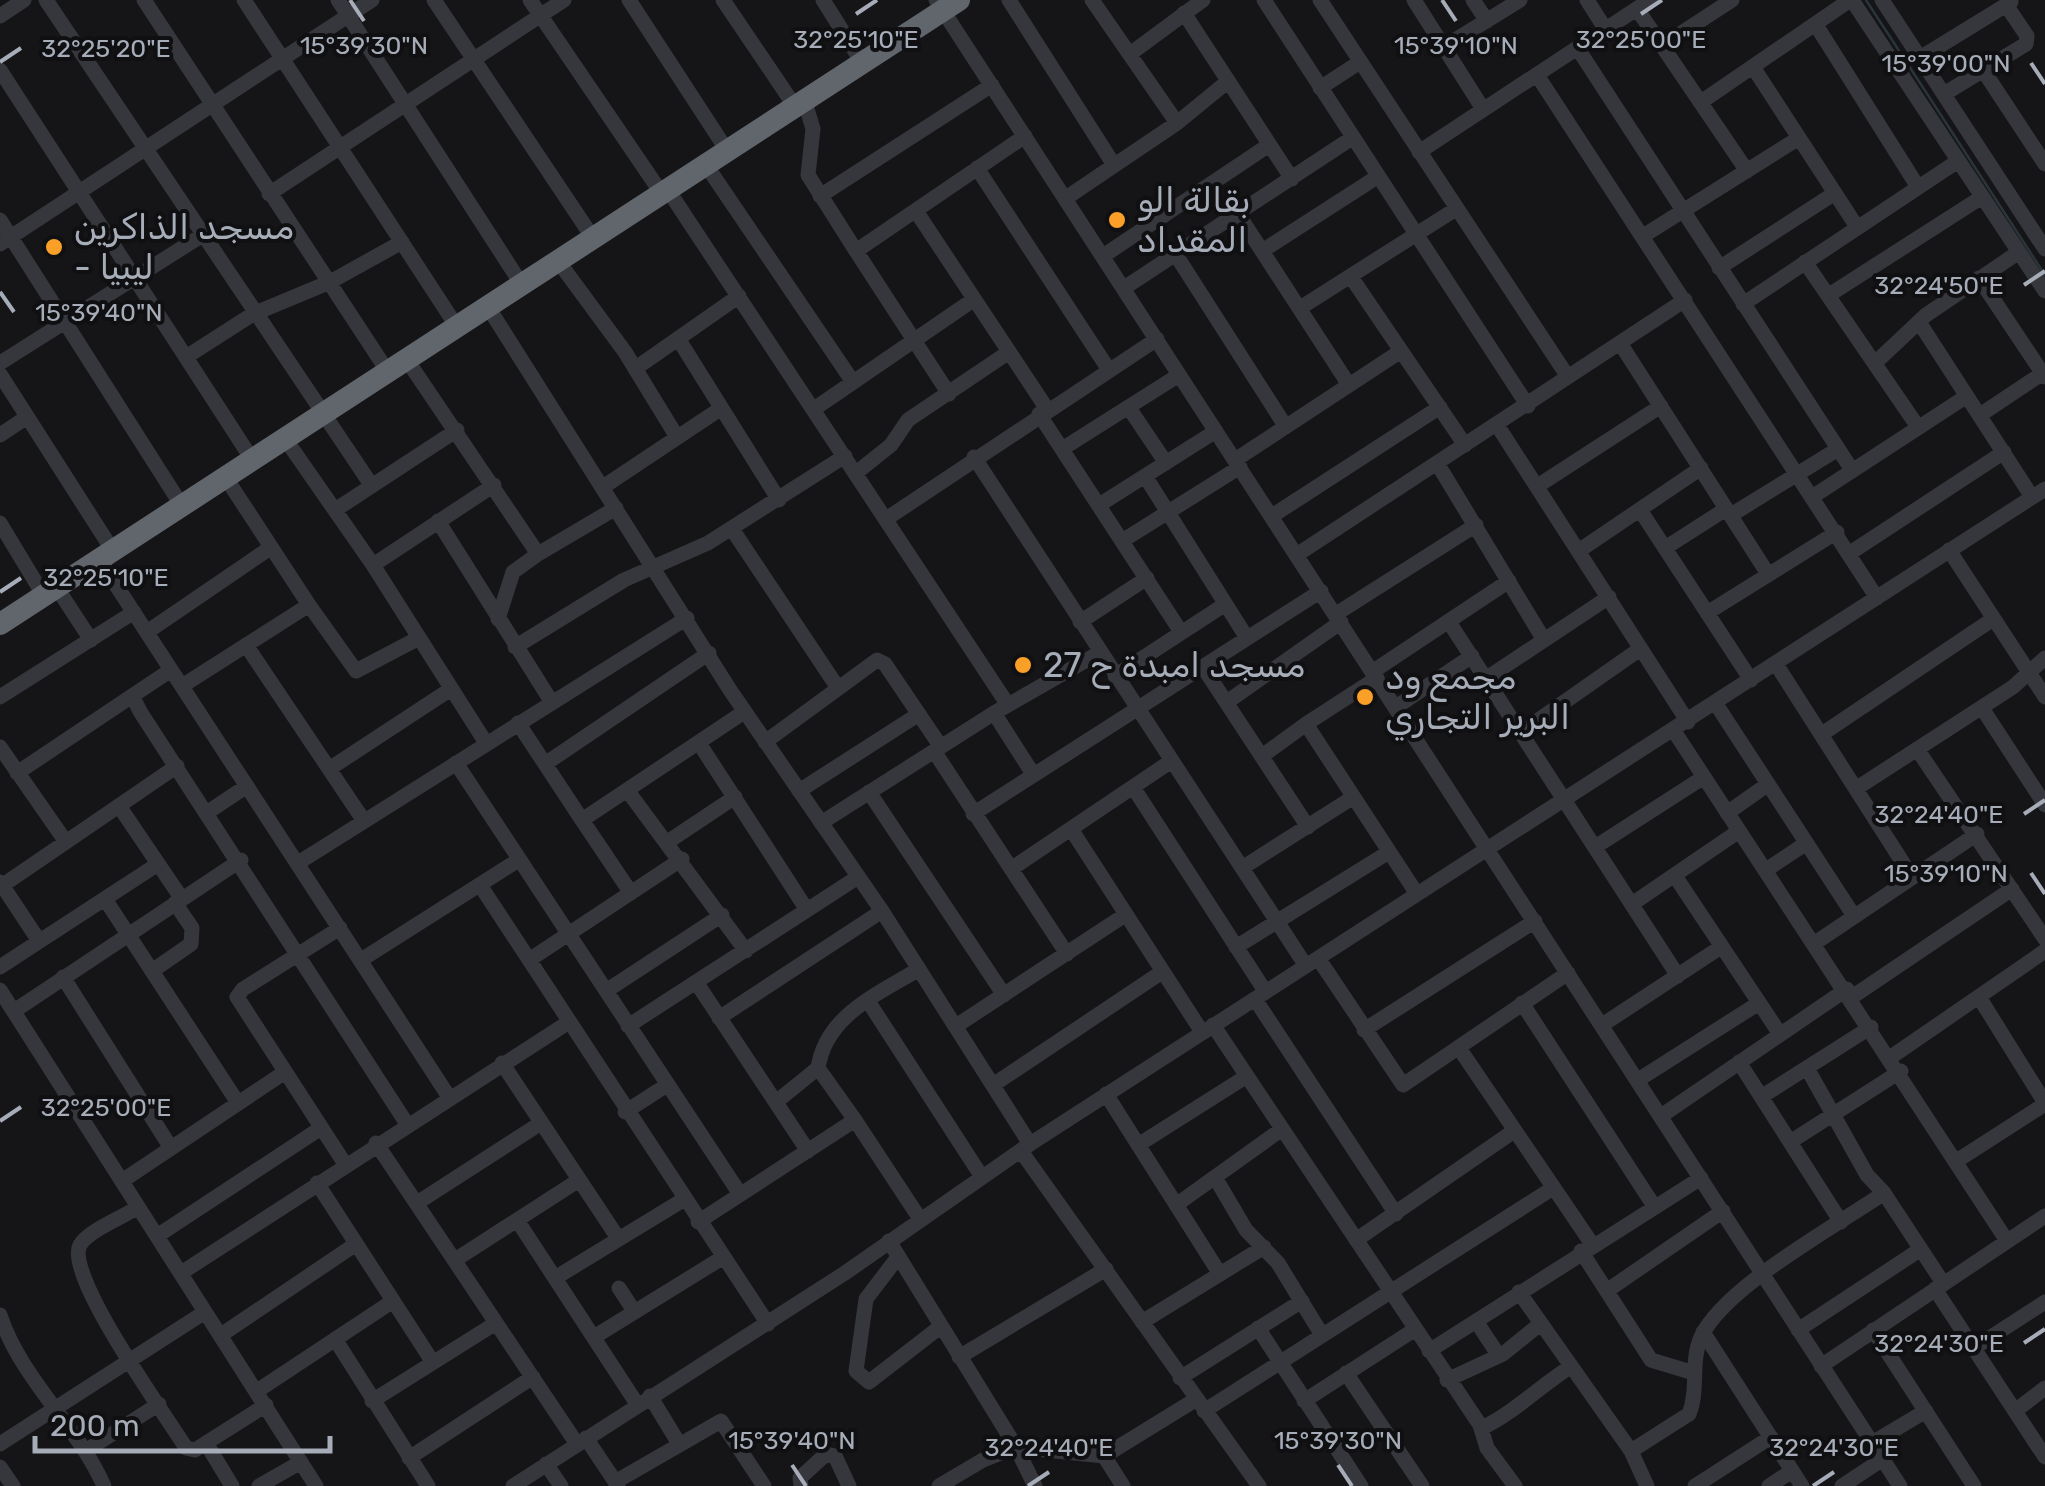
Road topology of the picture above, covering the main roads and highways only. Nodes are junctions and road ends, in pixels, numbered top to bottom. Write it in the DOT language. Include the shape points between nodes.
graph roads {
  1 [pos="946,4"];
  2 [pos="0,624"];
  1 -- 2 [label="highway"];
}
